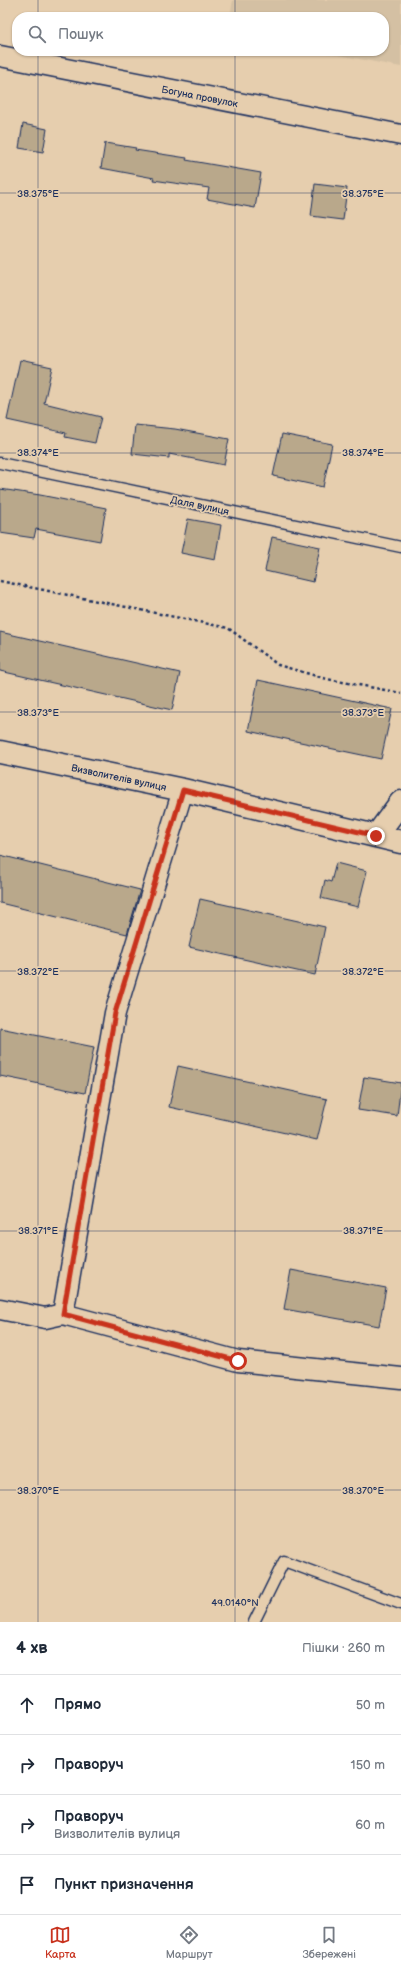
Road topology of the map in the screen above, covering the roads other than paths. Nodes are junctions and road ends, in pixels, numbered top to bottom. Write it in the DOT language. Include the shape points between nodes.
graph roads {
  1 [pos="0,56"];
  2 [pos="401,135"];
  3 [pos="0,463"];
  4 [pos="401,547"];
  5 [pos="0,752"];
  6 [pos="183,790"];
  7 [pos="401,802"];
  8 [pos="376,836"];
  9 [pos="401,842"];
  10 [pos="0,1309"];
  11 [pos="63,1314"];
  12 [pos="401,1378"];
  13 [pos="401,1604"];
  14 [pos="254,1622"];
  1 -- 2 [label="street, Богуна провулок"];
  3 -- 4 [label="lane, Даля вулиця"];
  5 -- 6 [label="street, Визволителів вулиця"];
  6 -- 8 [label="street, Визволителів вулиця"];
  6 -- 11 [label="street" via="115,1013"];
  7 -- 8 [label="street"];
  8 -- 9 [label="street, Визволителів вулиця"];
  10 -- 11 [label="street" via="45,1318"];
  11 -- 12 [label="street" via="238,1361"];
  13 -- 14 [label="lane" via="284,1561"];
}
